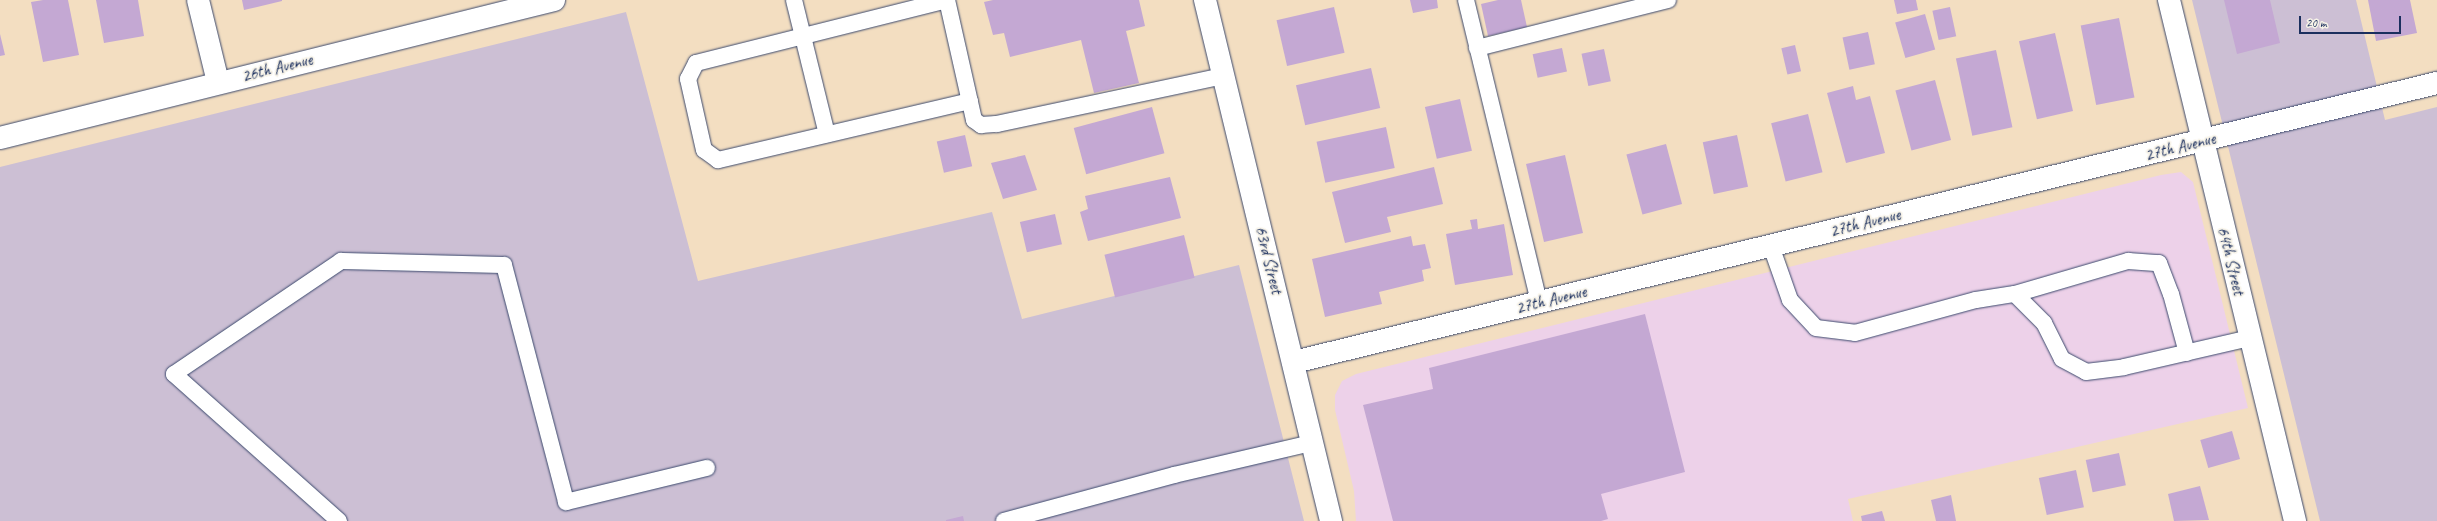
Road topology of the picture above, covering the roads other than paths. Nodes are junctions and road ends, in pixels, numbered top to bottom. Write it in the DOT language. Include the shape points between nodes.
graph roads {
  1 [pos="198,0"];
  2 [pos="554,0"];
  3 [pos="794,0"];
  4 [pos="1205,0"];
  5 [pos="1466,0"];
  6 [pos="1668,0"];
  7 [pos="2169,0"];
  8 [pos="804,36"];
  9 [pos="1477,48"];
  10 [pos="1224,76"];
  11 [pos="218,82"];
  12 [pos="2437,83"];
  13 [pos="970,100"];
  14 [pos="828,134"];
  15 [pos="0,138"];
  16 [pos="2202,141"];
  17 [pos="1771,246"];
  18 [pos="2015,294"];
  19 [pos="1540,302"];
  20 [pos="2250,338"];
  21 [pos="2187,353"];
  22 [pos="1294,362"];
  23 [pos="1312,443"];
  24 [pos="707,468"];
  25 [pos="339,521"];
  26 [pos="1004,521"];
  27 [pos="1331,521"];
  28 [pos="2295,521"];
  1 -- 11 [label="street"];
  2 -- 11 [label="street, 26th Avenue"];
  3 -- 8 [label="lane"];
  4 -- 10 [label="street, 63rd Street"];
  5 -- 9 [label="lane"];
  6 -- 9 [label="lane"];
  7 -- 16 [label="street, 64th Street"];
  8 -- 13 [label="lane" via="947,0"];
  8 -- 14 [label="lane"];
  8 -- 14 [label="lane" via="696,63 688,79 704,150 718,160"];
  9 -- 19 [label="lane"];
  10 -- 13 [label="lane" via="997,124 981,125 974,120"];
  10 -- 22 [label="street, 63rd Street"];
  11 -- 15 [label="street, 26th Avenue"];
  12 -- 16 [label="street, 27th Avenue"];
  13 -- 14 [label="lane"];
  16 -- 17 [label="street, 27th Avenue"];
  16 -- 20 [label="street, 64th Street"];
  17 -- 18 [label="lane" via="1790,300 1816,328 1854,333 1976,300"];
  17 -- 19 [label="street, 27th Avenue"];
  18 -- 21 [label="lane" via="2044,323 2062,359 2086,372 2124,367"];
  18 -- 21 [label="lane" via="2128,261 2159,263 2171,294"];
  19 -- 22 [label="street, 27th Avenue"];
  20 -- 21 [label="lane"];
  20 -- 28 [label="street, 64th Street"];
  22 -- 23 [label="street, 63rd Street"];
  23 -- 26 [label="lane" via="1174,475"];
  23 -- 27 [label="street, 63rd Street"];
  24 -- 25 [label="lane" via="566,502 504,266 341,261 174,374"];
}
